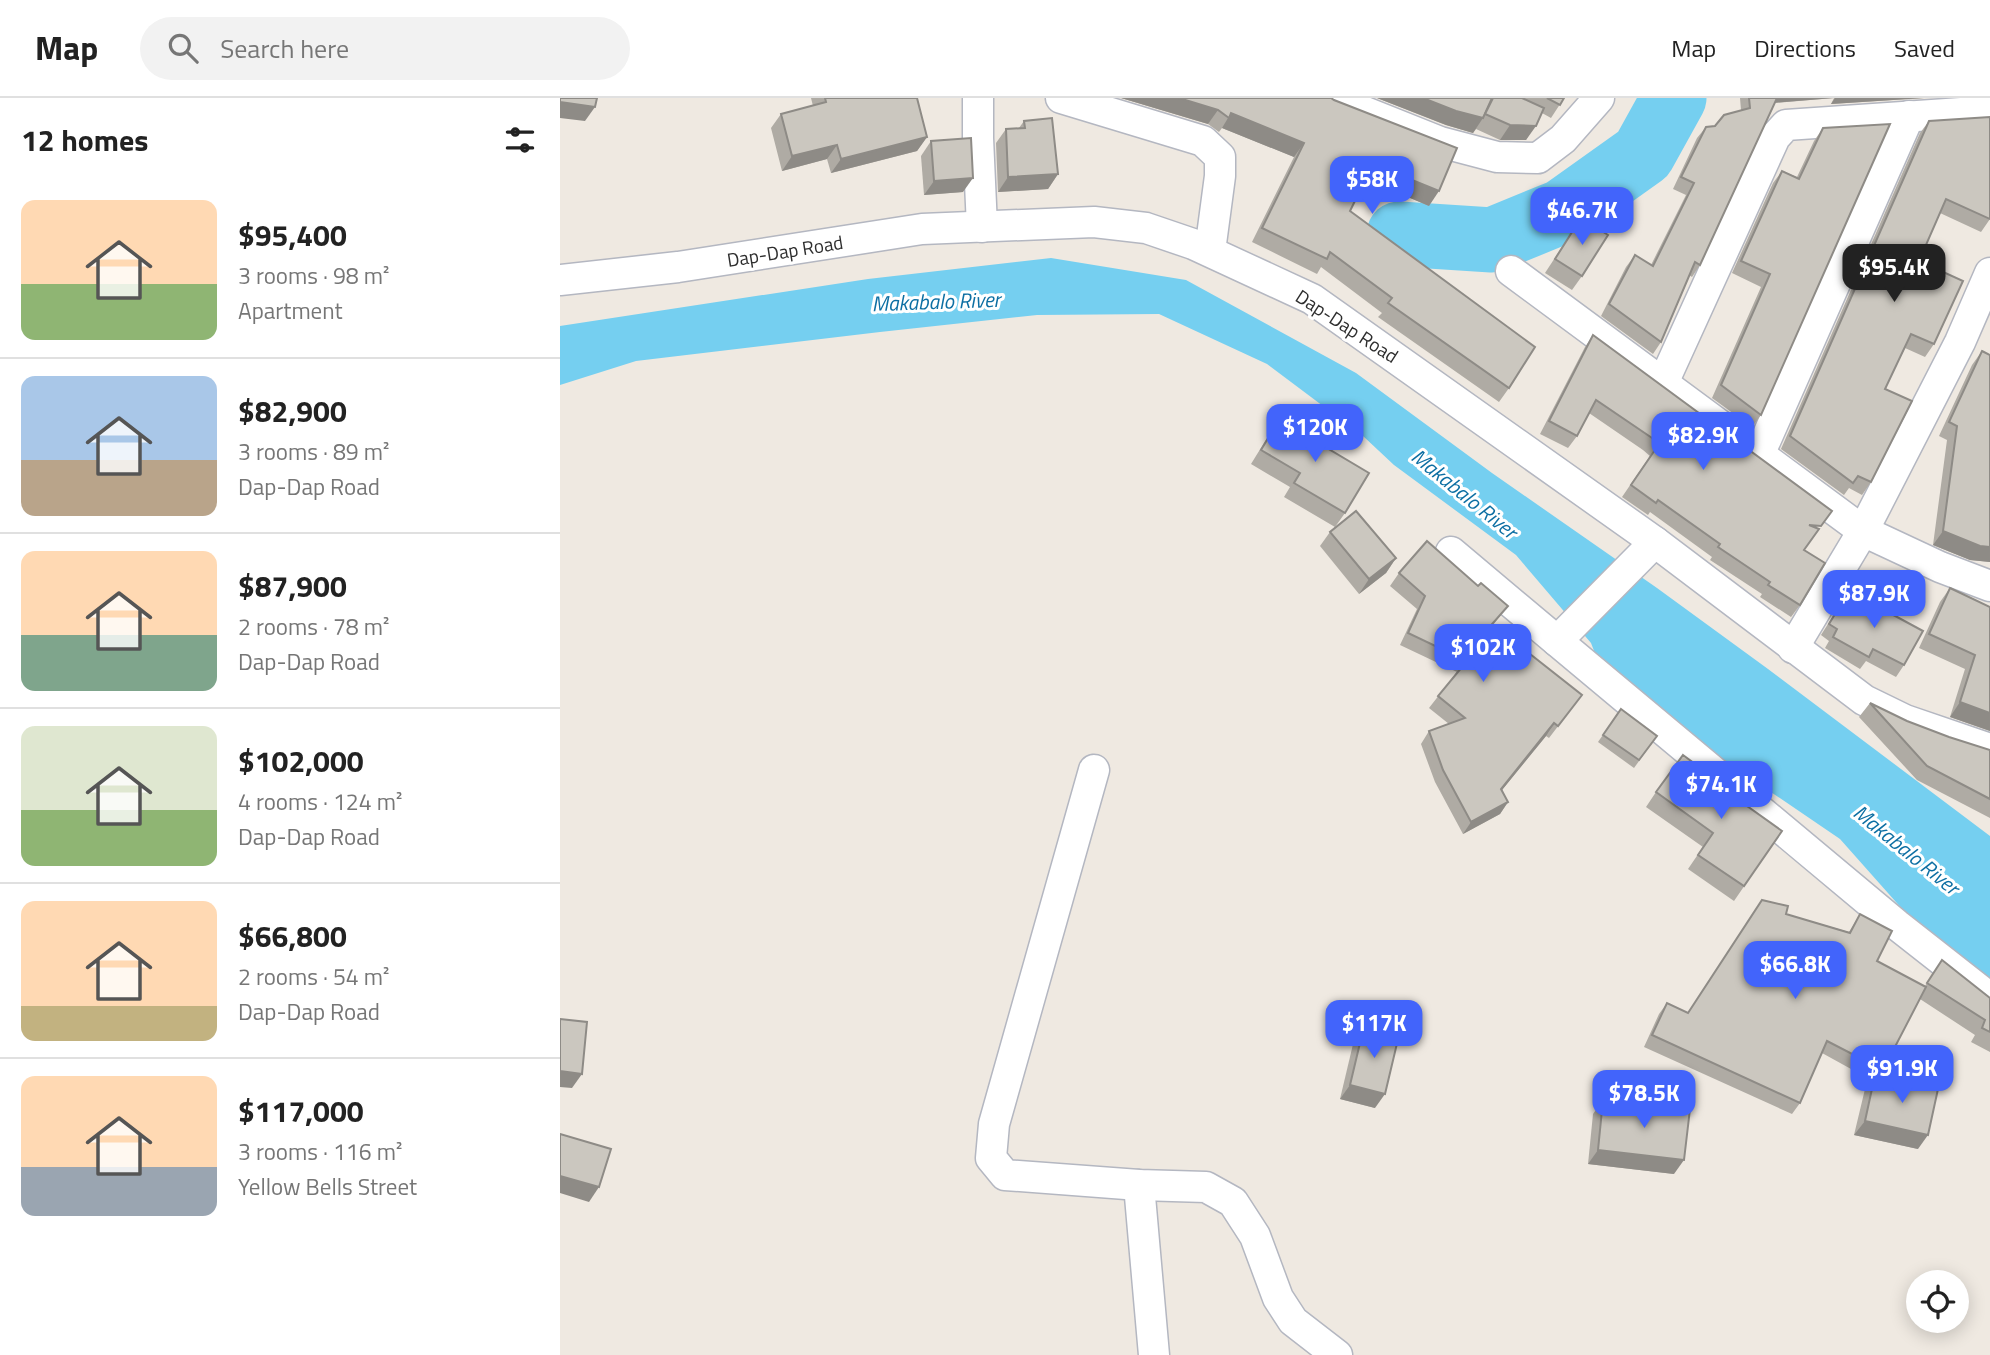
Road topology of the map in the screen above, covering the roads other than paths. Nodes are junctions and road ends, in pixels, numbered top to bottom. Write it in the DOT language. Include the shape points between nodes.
graph roads {
  1 [pos="978,98"];
  2 [pos="1061,98"];
  3 [pos="1330,98"];
  4 [pos="1599,98"];
  5 [pos="1990,111"];
  6 [pos="1909,117"];
  7 [pos="982,227"];
  8 [pos="1210,251"];
  9 [pos="1511,271"];
  10 [pos="1990,273"];
  11 [pos="560,280"];
  12 [pos="1663,383"];
  13 [pos="1759,454"];
  14 [pos="1863,531"];
  15 [pos="1655,541"];
  16 [pos="1451,552"];
  17 [pos="1990,586"];
  18 [pos="1564,634"];
  19 [pos="1793,648"];
  20 [pos="1990,749"];
  21 [pos="1094,771"];
  22 [pos="1990,998"];
  23 [pos="1139,1185"];
  24 [pos="1154,1355"];
  25 [pos="1337,1355"];
  1 -- 7 [label="street"];
  2 -- 8 [label="street" via="1203,142 1220,157"];
  3 -- 4 [label="street" via="1440,142 1497,157 1538,158"];
  5 -- 6 [label="street"];
  6 -- 12 [label="street" via="1786,125 1775,136"];
  6 -- 13 [label="street"];
  7 -- 8 [label="street, Dap-Dap Road" via="1094,222 1146,228"];
  7 -- 11 [label="street, Dap-Dap Road" via="922,229 678,267"];
  8 -- 15 [label="street, Dap-Dap Road" via="1312,299"];
  9 -- 12 [label="street"];
  10 -- 14 [label="street"];
  12 -- 13 [label="street"];
  13 -- 14 [label="street"];
  14 -- 17 [label="street"];
  14 -- 19 [label="street"];
  15 -- 18 [label="street"];
  15 -- 19 [label="street, Dap-Dap Road"];
  16 -- 18 [label="street"];
  18 -- 22 [label="street" via="1897,925"];
  19 -- 20 [label="street, Dap-Dap Road" via="1864,700"];
  21 -- 23 [label="street" via="995,1124 991,1158 1005,1175"];
  23 -- 24 [label="street"];
  23 -- 25 [label="street" via="1206,1187 1233,1202 1255,1236 1278,1298 1293,1321"];
}
